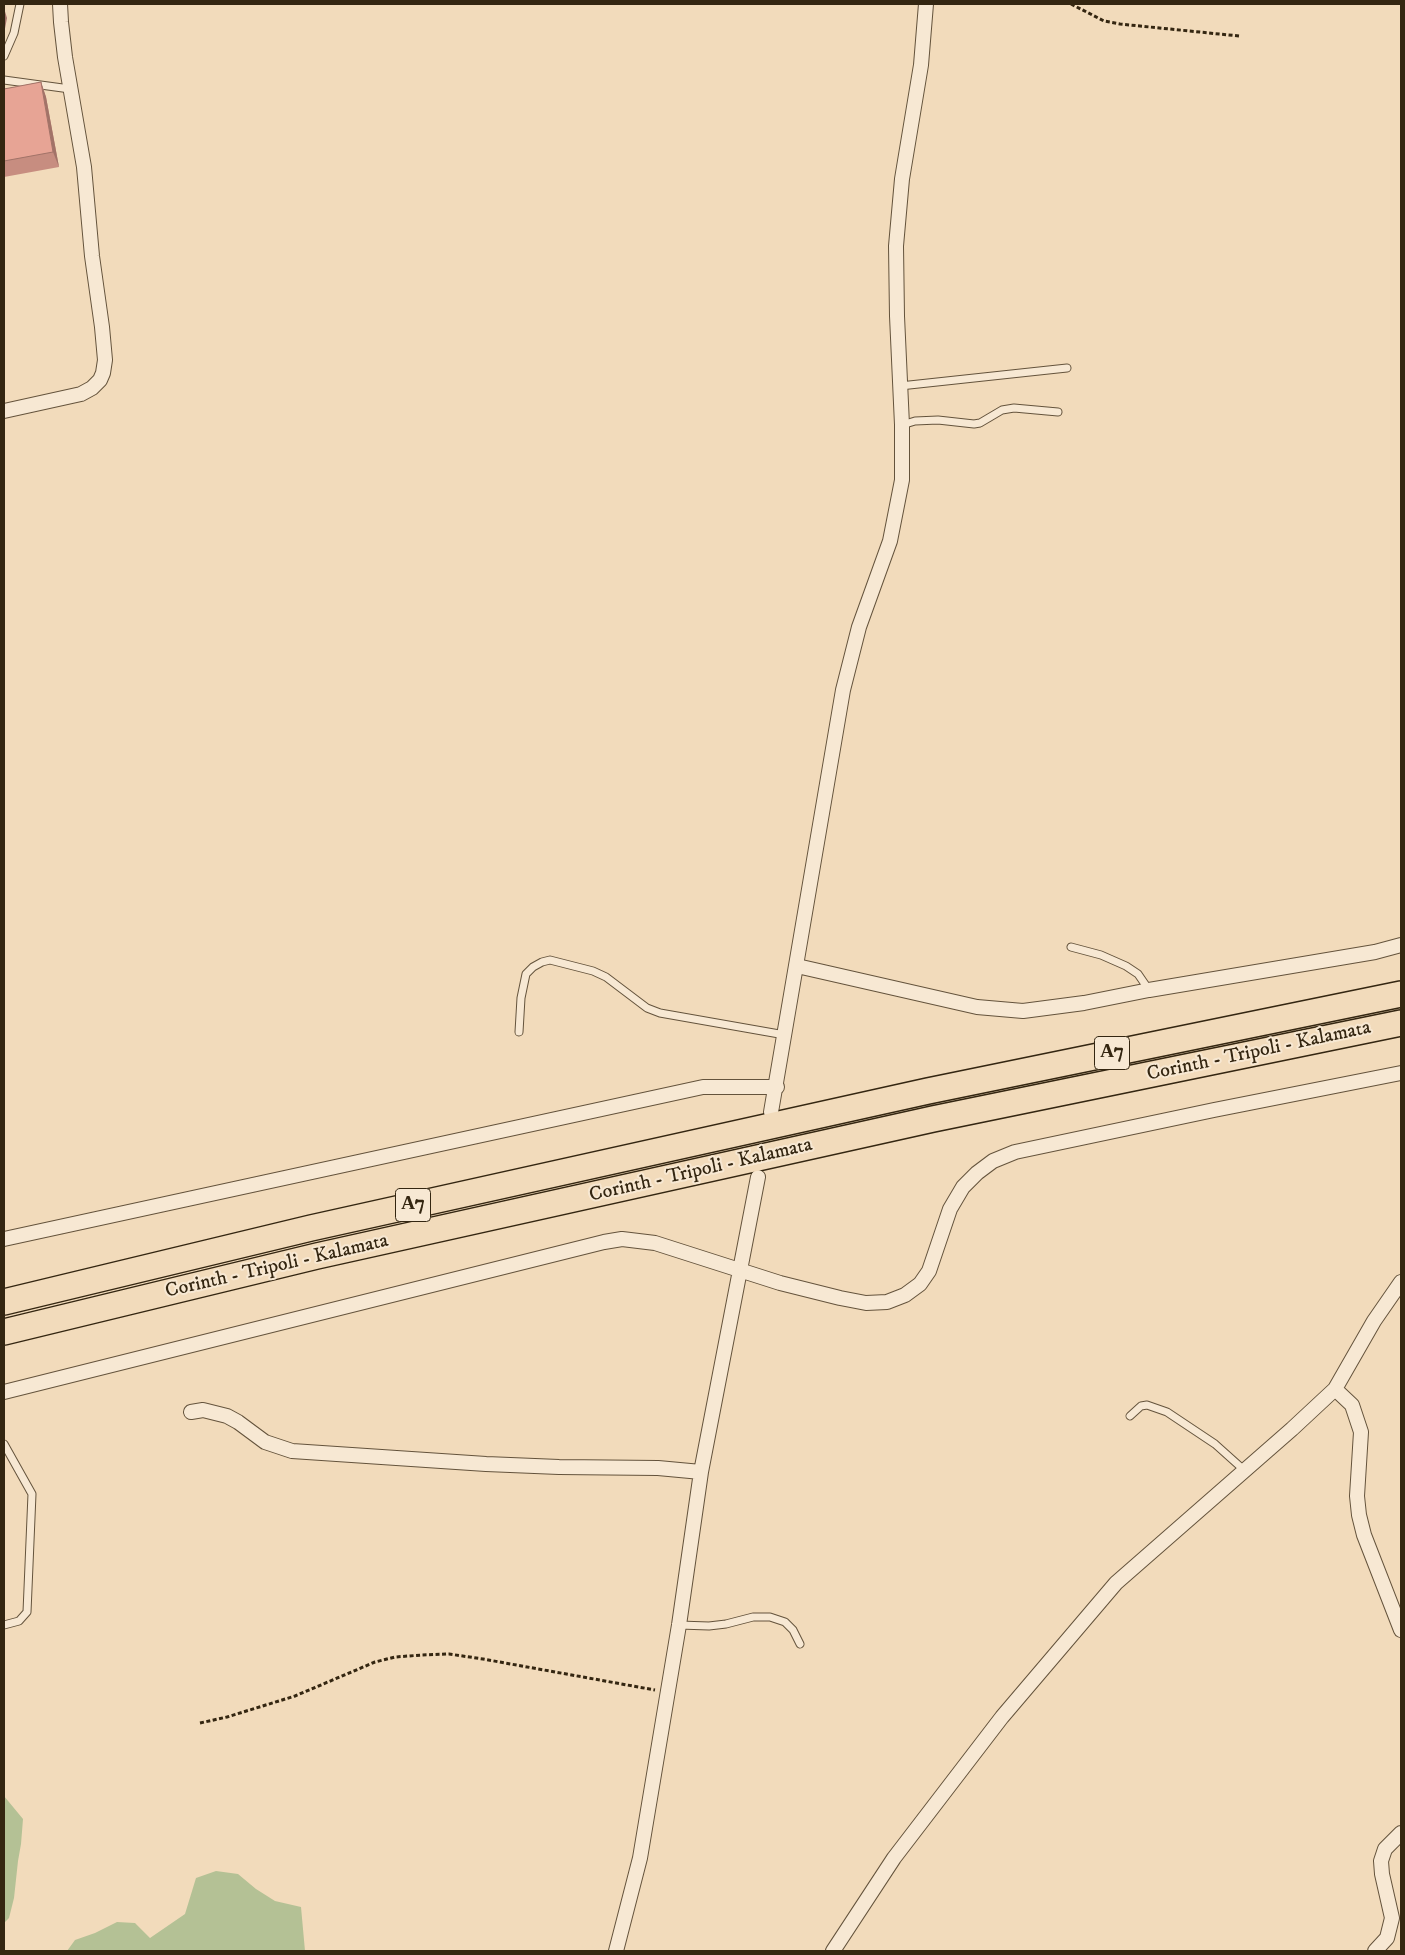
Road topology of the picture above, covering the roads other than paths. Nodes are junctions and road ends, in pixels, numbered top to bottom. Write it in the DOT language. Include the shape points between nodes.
graph roads {
  1 [pos="20,4"];
  2 [pos="60,4"];
  3 [pos="926,4"];
  4 [pos="4,56"];
  5 [pos="4,80"];
  6 [pos="70,89"];
  7 [pos="1068,368"];
  8 [pos="900,386"];
  9 [pos="4,411"];
  10 [pos="1058,412"];
  11 [pos="902,425"];
  12 [pos="1401,945"];
  13 [pos="1072,947"];
  14 [pos="797,966"];
  15 [pos="1149,990"];
  16 [pos="1401,994"];
  17 [pos="1401,1023"];
  18 [pos="520,1032"];
  19 [pos="785,1036"];
  20 [pos="1401,1073"];
  21 [pos="776,1087"];
  22 [pos="771,1112"];
  23 [pos="758,1177"];
  24 [pos="4,1239"];
  25 [pos="740,1270"];
  26 [pos="1401,1282"];
  27 [pos="4,1302"];
  28 [pos="4,1332"];
  29 [pos="1335,1388"];
  30 [pos="4,1392"];
  31 [pos="191,1412"];
  32 [pos="1130,1416"];
  33 [pos="4,1444"];
  34 [pos="1244,1470"];
  35 [pos="701,1472"];
  36 [pos="4,1625"];
  37 [pos="680,1625"];
  38 [pos="1401,1630"];
  39 [pos="800,1644"];
  40 [pos="1401,1833"];
  41 [pos="1396,1921"];
  42 [pos="616,1951"];
  43 [pos="833,1951"];
  44 [pos="1375,1951"];
  1 -- 4 [label="lane" via="14,33"];
  2 -- 6 [label="street"];
  3 -- 8 [label="street" via="921,65 898,217"];
  5 -- 6 [label="lane"];
  6 -- 9 [label="street" via="84,167 103,335 103,373 92,388 81,394"];
  7 -- 8 [label="lane"];
  8 -- 11 [label="street"];
  10 -- 11 [label="lane" via="1014,408 1002,410 974,424 938,420"];
  11 -- 14 [label="street" via="902,480 896,518 859,627 843,690"];
  12 -- 15 [label="street"];
  13 -- 15 [label="lane" via="1101,954 1126,966 1138,974"];
  14 -- 15 [label="street" via="1002,1010 1054,1008"];
  14 -- 19 [label="street"];
  16 -- 27 [label="highway, Corinth - Tripoli - Kalamata / Α7" via="928,1091 311,1228"];
  17 -- 28 [label="highway, Corinth - Tripoli - Kalamata / Α7" via="914,1123 317,1256"];
  18 -- 19 [label="lane" via="521,998 526,974 533,967 550,960 592,971 647,1008 660,1013"];
  19 -- 21 [label="street"];
  20 -- 25 [label="street" via="1015,1152 993,1161 963,1187 950,1209 929,1271 920,1284 887,1302 866,1303 840,1298"];
  21 -- 22 [label="street"];
  21 -- 24 [label="street" via="703,1087"];
  23 -- 25 [label="street"];
  25 -- 30 [label="street" via="656,1243 622,1239"];
  25 -- 35 [label="street"];
  26 -- 29 [label="street"];
  29 -- 34 [label="street"];
  29 -- 38 [label="street" via="1352,1405 1361,1432 1357,1496 1364,1535"];
  31 -- 35 [label="street" via="203,1410 227,1416 265,1442 292,1451 486,1464"];
  32 -- 34 [label="lane" via="1147,1405 1167,1412 1215,1444"];
  33 -- 36 [label="lane" via="32,1494 27,1612 19,1621"];
  34 -- 43 [label="street" via="1116,1583 1002,1716 894,1858"];
  35 -- 37 [label="street"];
  37 -- 39 [label="lane" via="709,1626 770,1617 785,1622"];
  37 -- 42 [label="street" via="640,1858"];
  40 -- 41 [label="street" via="1385,1849 1381,1861 1383,1880"];
  41 -- 44 [label="street"];
}
